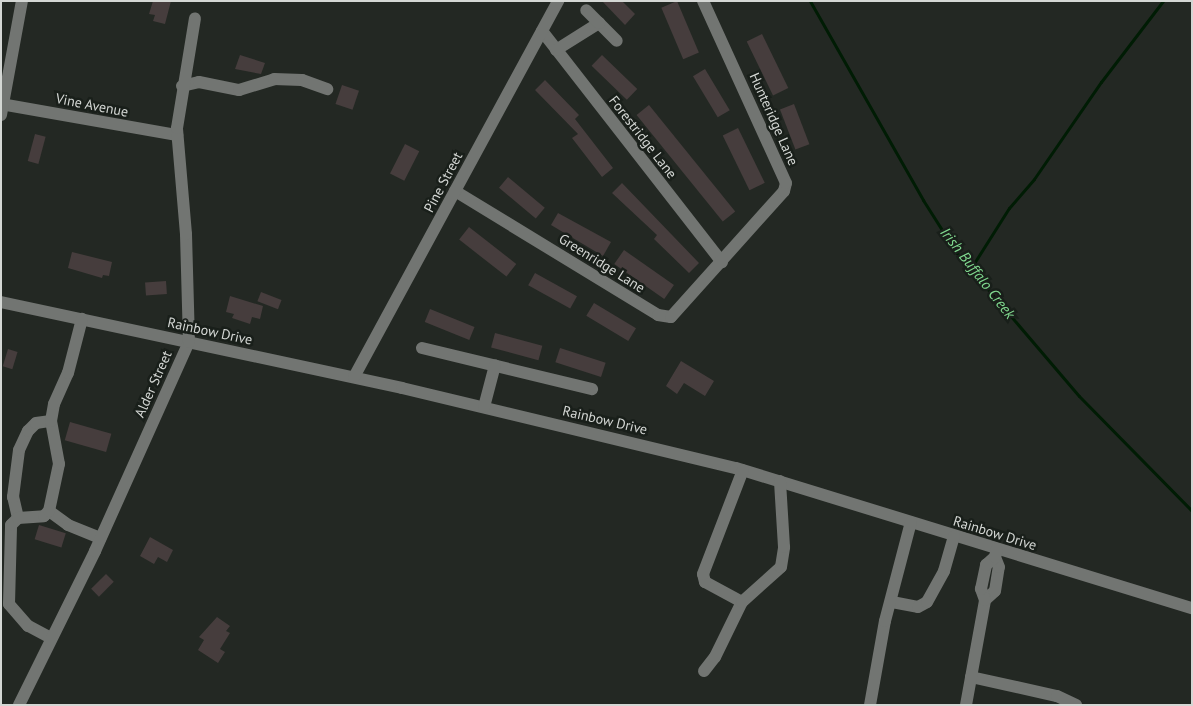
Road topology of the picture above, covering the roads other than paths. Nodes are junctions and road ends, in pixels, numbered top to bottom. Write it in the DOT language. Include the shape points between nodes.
graph roads {
  1 [pos="22,1"];
  2 [pos="558,1"];
  3 [pos="703,1"];
  4 [pos="586,10"];
  5 [pos="195,18"];
  6 [pos="599,23"];
  7 [pos="542,31"];
  8 [pos="617,41"];
  9 [pos="556,50"];
  10 [pos="182,86"];
  11 [pos="328,89"];
  12 [pos="2,108"];
  13 [pos="177,136"];
  14 [pos="455,190"];
  15 [pos="722,262"];
  16 [pos="1,302"];
  17 [pos="82,319"];
  18 [pos="189,342"];
  19 [pos="422,348"];
  20 [pos="495,365"];
  21 [pos="354,378"];
  22 [pos="592,389"];
  23 [pos="484,407"];
  24 [pos="51,421"];
  25 [pos="743,470"];
  26 [pos="780,481"];
  27 [pos="49,511"];
  28 [pos="18,518"];
  29 [pos="911,522"];
  30 [pos="954,536"];
  31 [pos="100,538"];
  32 [pos="996,553"];
  33 [pos="742,602"];
  34 [pos="892,602"];
  35 [pos="1192,608"];
  36 [pos="51,638"];
  37 [pos="704,671"];
  38 [pos="971,677"];
  39 [pos="19,705"];
  40 [pos="870,705"];
  41 [pos="966,705"];
  42 [pos="1076,705"];
  1 -- 12 [label="street"];
  2 -- 7 [label="street, Pine Street"];
  3 -- 15 [label="street, Hunteridge Lane" via="786,183 784,191"];
  4 -- 6 [label="street"];
  5 -- 10 [label="street, Alder Street"];
  6 -- 8 [label="street"];
  6 -- 9 [label="street"];
  7 -- 9 [label="street, Forestridge Lane"];
  7 -- 14 [label="street, Pine Street"];
  9 -- 15 [label="street, Forestridge Lane"];
  10 -- 11 [label="street" via="199,82 239,90 274,79 302,80"];
  10 -- 13 [label="street, Alder Street"];
  12 -- 13 [label="street, Vine Avenue"];
  13 -- 18 [label="street, Alder Street" via="186,234"];
  14 -- 15 [label="street, Greenridge Lane" via="658,315 670,317 681,309"];
  14 -- 21 [label="street, Pine Street"];
  16 -- 17 [label="street, Rainbow Drive"];
  17 -- 18 [label="street, Rainbow Drive"];
  17 -- 24 [label="street"];
  18 -- 21 [label="street, Rainbow Drive"];
  18 -- 31 [label="street, Alder Street"];
  19 -- 20 [label="street"];
  20 -- 22 [label="street"];
  20 -- 23 [label="street"];
  21 -- 23 [label="street, Rainbow Drive"];
  23 -- 25 [label="street, Rainbow Drive"];
  24 -- 27 [label="street" via="59,464"];
  24 -- 28 [label="street" via="36,423 28,431 19,450 13,497"];
  25 -- 26 [label="street, Rainbow Drive"];
  25 -- 33 [label="street" via="703,574 705,582"];
  26 -- 29 [label="street, Rainbow Drive"];
  26 -- 33 [label="street" via="784,547 781,567"];
  27 -- 28 [label="street" via="44,516"];
  27 -- 31 [label="street" via="68,525"];
  28 -- 36 [label="street" via="11,525 9,604 28,626"];
  29 -- 30 [label="street, Rainbow Drive"];
  29 -- 34 [label="street"];
  30 -- 32 [label="street, Rainbow Drive"];
  30 -- 34 [label="street" via="944,571 927,602 918,607"];
  31 -- 36 [label="street, Alder Street"];
  32 -- 35 [label="street, Rainbow Drive"];
  32 -- 38 [label="street" via="1000,567 995,591 986,600"];
  33 -- 37 [label="street" via="715,657"];
  34 -- 40 [label="street"];
  36 -- 39 [label="street, Alder Street"];
  38 -- 41 [label="street"];
  38 -- 42 [label="street" via="1058,696"];
}
